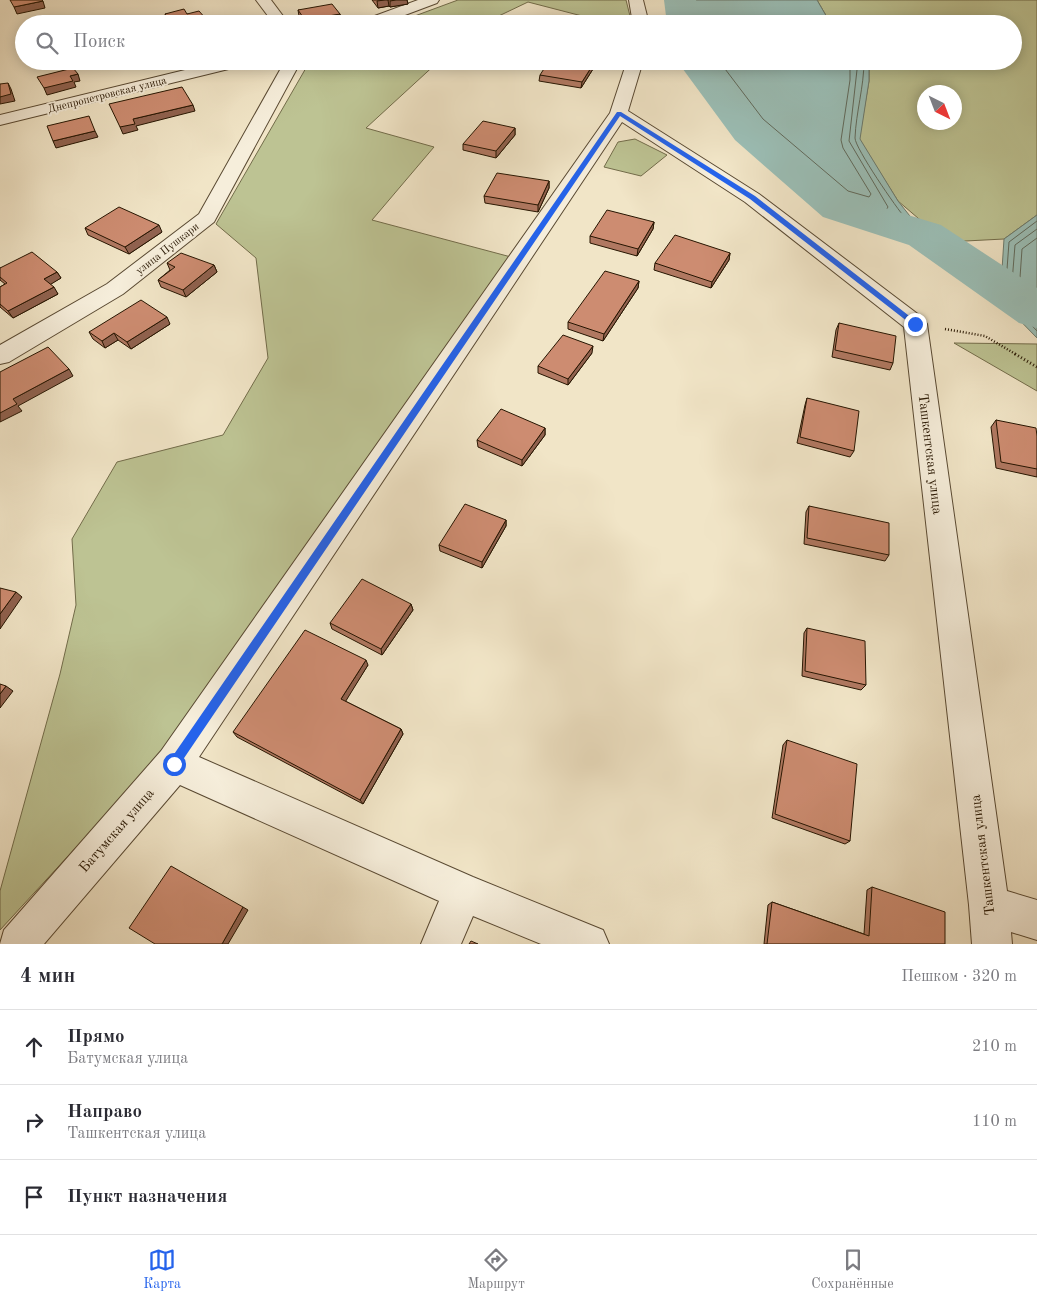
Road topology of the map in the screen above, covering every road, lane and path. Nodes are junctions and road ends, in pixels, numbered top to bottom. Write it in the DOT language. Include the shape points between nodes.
graph roads {
  1 [pos="263,0"];
  2 [pos="432,0"];
  3 [pos="636,0"];
  4 [pos="275,15"];
  5 [pos="391,15"];
  6 [pos="639,15"];
  7 [pos="206,70"];
  8 [pos="288,70"];
  9 [pos="632,70"];
  10 [pos="619,113"];
  11 [pos="0,120"];
  12 [pos="915,324"];
  13 [pos="0,356"];
  14 [pos="1037,367"];
  15 [pos="174,764"];
  16 [pos="463,892"];
  17 [pos="989,906"];
  18 [pos="1037,920"];
  19 [pos="18,944"];
  20 [pos="441,944"];
  21 [pos="588,944"];
  22 [pos="992,944"];
  1 -- 4 [label="street"];
  2 -- 5 [label="street"];
  3 -- 6 [label="street"];
  7 -- 11 [label="street, Днепропетровская улица"];
  8 -- 13 [label="street, улица Пушкари" via="207,218 115,288"];
  9 -- 10 [label="street, Батумская улица"];
  10 -- 12 [label="street" via="752,198"];
  10 -- 15 [label="street, Батумская улица"];
  12 -- 14 [label="path" via="985,336"];
  12 -- 17 [label="street, Ташкентская улица"];
  15 -- 16 [label="street"];
  15 -- 19 [label="street, Батумская улица"];
  16 -- 20 [label="street"];
  16 -- 21 [label="street"];
  17 -- 18 [label="street"];
  17 -- 22 [label="street, Ташкентская улица"];
}
